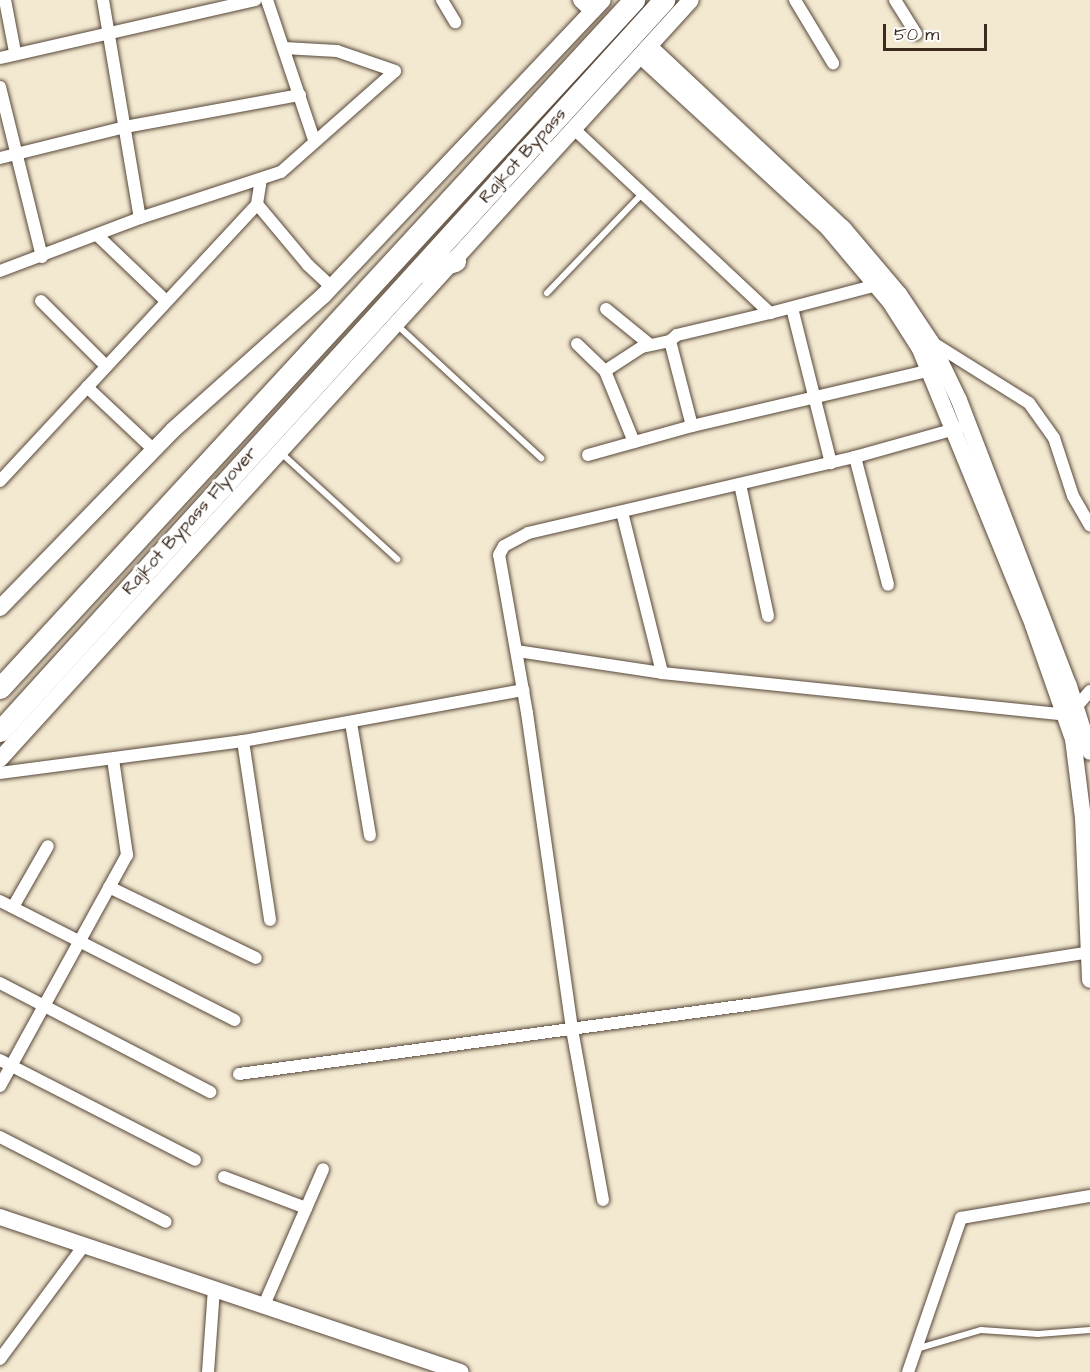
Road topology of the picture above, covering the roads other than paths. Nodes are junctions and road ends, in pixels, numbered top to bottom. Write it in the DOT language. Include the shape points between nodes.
graph roads {
  1 [pos="6,0"];
  2 [pos="103,0"];
  3 [pos="256,0"];
  4 [pos="267,0"];
  5 [pos="442,0"];
  6 [pos="634,0"];
  7 [pos="664,0"];
  8 [pos="691,0"];
  9 [pos="795,0"];
  10 [pos="896,0"];
  11 [pos="592,4"];
  12 [pos="455,22"];
  13 [pos="109,33"];
  14 [pos="916,34"];
  15 [pos="284,48"];
  16 [pos="15,52"];
  17 [pos="646,52"];
  18 [pos="0,58"];
  19 [pos="833,63"];
  20 [pos="0,87"];
  21 [pos="300,95"];
  22 [pos="125,128"];
  23 [pos="574,129"];
  24 [pos="314,140"];
  25 [pos="17,155"];
  26 [pos="0,159"];
  27 [pos="261,179"];
  28 [pos="642,194"];
  29 [pos="257,204"];
  30 [pos="140,218"];
  31 [pos="97,235"];
  32 [pos="42,257"];
  33 [pos="455,261"];
  34 [pos="0,271"];
  35 [pos="416,273"];
  36 [pos="877,285"];
  37 [pos="332,287"];
  38 [pos="547,292"];
  39 [pos="41,301"];
  40 [pos="166,301"];
  41 [pos="355,304"];
  42 [pos="792,308"];
  43 [pos="606,309"];
  44 [pos="381,311"];
  45 [pos="770,313"];
  46 [pos="397,326"];
  47 [pos="910,331"];
  48 [pos="670,341"];
  49 [pos="931,342"];
  50 [pos="577,344"];
  51 [pos="649,344"];
  52 [pos="106,366"];
  53 [pos="937,369"];
  54 [pos="605,371"];
  55 [pos="87,387"];
  56 [pos="815,397"];
  57 [pos="692,426"];
  58 [pos="962,428"];
  59 [pos="634,442"];
  60 [pos="153,449"];
  61 [pos="280,452"];
  62 [pos="588,455"];
  63 [pos="855,457"];
  64 [pos="541,458"];
  65 [pos="831,463"];
  66 [pos="0,481"];
  67 [pos="740,484"];
  68 [pos="622,512"];
  69 [pos="1090,526"];
  70 [pos="397,559"];
  71 [pos="888,585"];
  72 [pos="0,608"];
  73 [pos="768,616"];
  74 [pos="517,651"];
  75 [pos="662,673"];
  76 [pos="0,688"];
  77 [pos="523,690"];
  78 [pos="1090,691"];
  79 [pos="1071,711"];
  80 [pos="351,723"];
  81 [pos="0,731"];
  82 [pos="243,741"];
  83 [pos="1090,752"];
  84 [pos="0,759"];
  85 [pos="113,759"];
  86 [pos="0,773"];
  87 [pos="370,835"];
  88 [pos="48,846"];
  89 [pos="109,887"];
  90 [pos="0,901"];
  91 [pos="13,907"];
  92 [pos="270,920"];
  93 [pos="80,943"];
  94 [pos="1089,952"];
  95 [pos="256,958"];
  96 [pos="1090,980"];
  97 [pos="0,983"];
  98 [pos="45,1005"];
  99 [pos="236,1020"];
  100 [pos="572,1029"];
  101 [pos="5,1063"];
  102 [pos="239,1074"];
  103 [pos="0,1086"];
  104 [pos="210,1092"];
  105 [pos="0,1137"];
  106 [pos="195,1160"];
  107 [pos="323,1169"];
  108 [pos="224,1177"];
  109 [pos="1090,1196"];
  110 [pos="603,1200"];
  111 [pos="306,1208"];
  112 [pos="0,1217"];
  113 [pos="166,1222"];
  114 [pos="83,1246"];
  115 [pos="214,1289"];
  116 [pos="264,1305"];
  117 [pos="1090,1330"];
  118 [pos="916,1350"];
  119 [pos="0,1359"];
  120 [pos="452,1370"];
  121 [pos="208,1372"];
  122 [pos="908,1372"];
  1 -- 16 [label="street"];
  2 -- 13 [label="street"];
  3 -- 13 [label="street"];
  4 -- 15 [label="street"];
  5 -- 12 [label="street"];
  6 -- 41 [label="highway, Rajkot Bypass"];
  7 -- 35 [label="highway, Rajkot Bypass"];
  8 -- 17 [label="street"];
  9 -- 19 [label="street"];
  10 -- 14 [label="street"];
  11 -- 37 [label="street"];
  13 -- 16 [label="street"];
  13 -- 22 [label="street"];
  15 -- 21 [label="street"];
  15 -- 24 [label="street" via="337,51 395,71"];
  16 -- 18 [label="street"];
  17 -- 23 [label="street"];
  17 -- 36 [label="street" via="828,228"];
  17 -- 49 [label="street" via="843,228 899,294"];
  20 -- 25 [label="street"];
  21 -- 22 [label="street"];
  21 -- 24 [label="street"];
  22 -- 25 [label="street"];
  22 -- 30 [label="street"];
  23 -- 28 [label="street"];
  23 -- 33 [label="street"];
  24 -- 27 [label="street" via="281,172"];
  25 -- 26 [label="street"];
  25 -- 32 [label="street"];
  27 -- 29 [label="street"];
  27 -- 30 [label="street"];
  28 -- 38 [label="lane"];
  28 -- 45 [label="street"];
  29 -- 37 [label="street" via="308,265"];
  29 -- 40 [label="street"];
  30 -- 31 [label="street"];
  31 -- 32 [label="street"];
  31 -- 40 [label="street"];
  32 -- 34 [label="street"];
  33 -- 35 [label="highway"];
  33 -- 46 [label="street"];
  35 -- 44 [label="highway, Rajkot Bypass"];
  36 -- 42 [label="street"];
  36 -- 47 [label="street"];
  37 -- 41 [label="street"];
  37 -- 60 [label="street"];
  39 -- 52 [label="street"];
  40 -- 52 [label="street"];
  41 -- 76 [label="highway, Rajkot Bypass Flyover"];
  42 -- 45 [label="street"];
  42 -- 56 [label="street"];
  43 -- 51 [label="street"];
  44 -- 46 [label="street"];
  44 -- 81 [label="highway, Rajkot Bypass Flyover"];
  45 -- 48 [label="street" via="677,335"];
  46 -- 61 [label="street"];
  46 -- 64 [label="lane"];
  47 -- 49 [label="street"];
  47 -- 53 [label="street"];
  48 -- 51 [label="street"];
  48 -- 57 [label="street"];
  49 -- 53 [label="street"];
  49 -- 69 [label="street" via="1029,403 1054,438 1073,496"];
  50 -- 54 [label="street"];
  51 -- 54 [label="street"];
  52 -- 55 [label="street"];
  53 -- 56 [label="street"];
  53 -- 58 [label="street"];
  54 -- 59 [label="street"];
  55 -- 60 [label="street"];
  55 -- 66 [label="street"];
  56 -- 57 [label="street"];
  56 -- 65 [label="street"];
  57 -- 59 [label="street"];
  58 -- 63 [label="street"];
  58 -- 79 [label="street"];
  59 -- 62 [label="street"];
  60 -- 72 [label="street"];
  61 -- 70 [label="lane"];
  61 -- 84 [label="street"];
  63 -- 65 [label="street"];
  63 -- 71 [label="street"];
  65 -- 67 [label="street"];
  67 -- 68 [label="street"];
  67 -- 73 [label="street"];
  68 -- 74 [label="street" via="520,535 504,546 500,555"];
  68 -- 75 [label="street"];
  74 -- 75 [label="street"];
  74 -- 77 [label="street"];
  75 -- 79 [label="street"];
  77 -- 80 [label="street"];
  77 -- 100 [label="street"];
  78 -- 79 [label="street"];
  79 -- 83 [label="street"];
  79 -- 94 [label="street" via="1080,778"];
  80 -- 82 [label="street"];
  80 -- 87 [label="street"];
  82 -- 85 [label="street"];
  82 -- 92 [label="street"];
  85 -- 86 [label="street"];
  85 -- 89 [label="street" via="128,848"];
  88 -- 91 [label="street"];
  89 -- 93 [label="street"];
  89 -- 95 [label="street"];
  90 -- 91 [label="street"];
  91 -- 93 [label="street"];
  93 -- 98 [label="street"];
  93 -- 99 [label="street"];
  94 -- 96 [label="street"];
  94 -- 100 [label="street"];
  97 -- 98 [label="street"];
  98 -- 101 [label="street"];
  98 -- 104 [label="street"];
  100 -- 102 [label="street"];
  100 -- 110 [label="street"];
  101 -- 103 [label="street"];
  101 -- 106 [label="street"];
  105 -- 113 [label="street"];
  107 -- 111 [label="street"];
  108 -- 111 [label="street"];
  109 -- 118 [label="street" via="961,1218"];
  111 -- 116 [label="street"];
  112 -- 114 [label="street"];
  114 -- 115 [label="street"];
  114 -- 119 [label="street"];
  115 -- 116 [label="street"];
  115 -- 121 [label="street"];
  116 -- 120 [label="street"];
  117 -- 118 [label="lane" via="1038,1334 981,1330"];
  118 -- 122 [label="street"];
}
